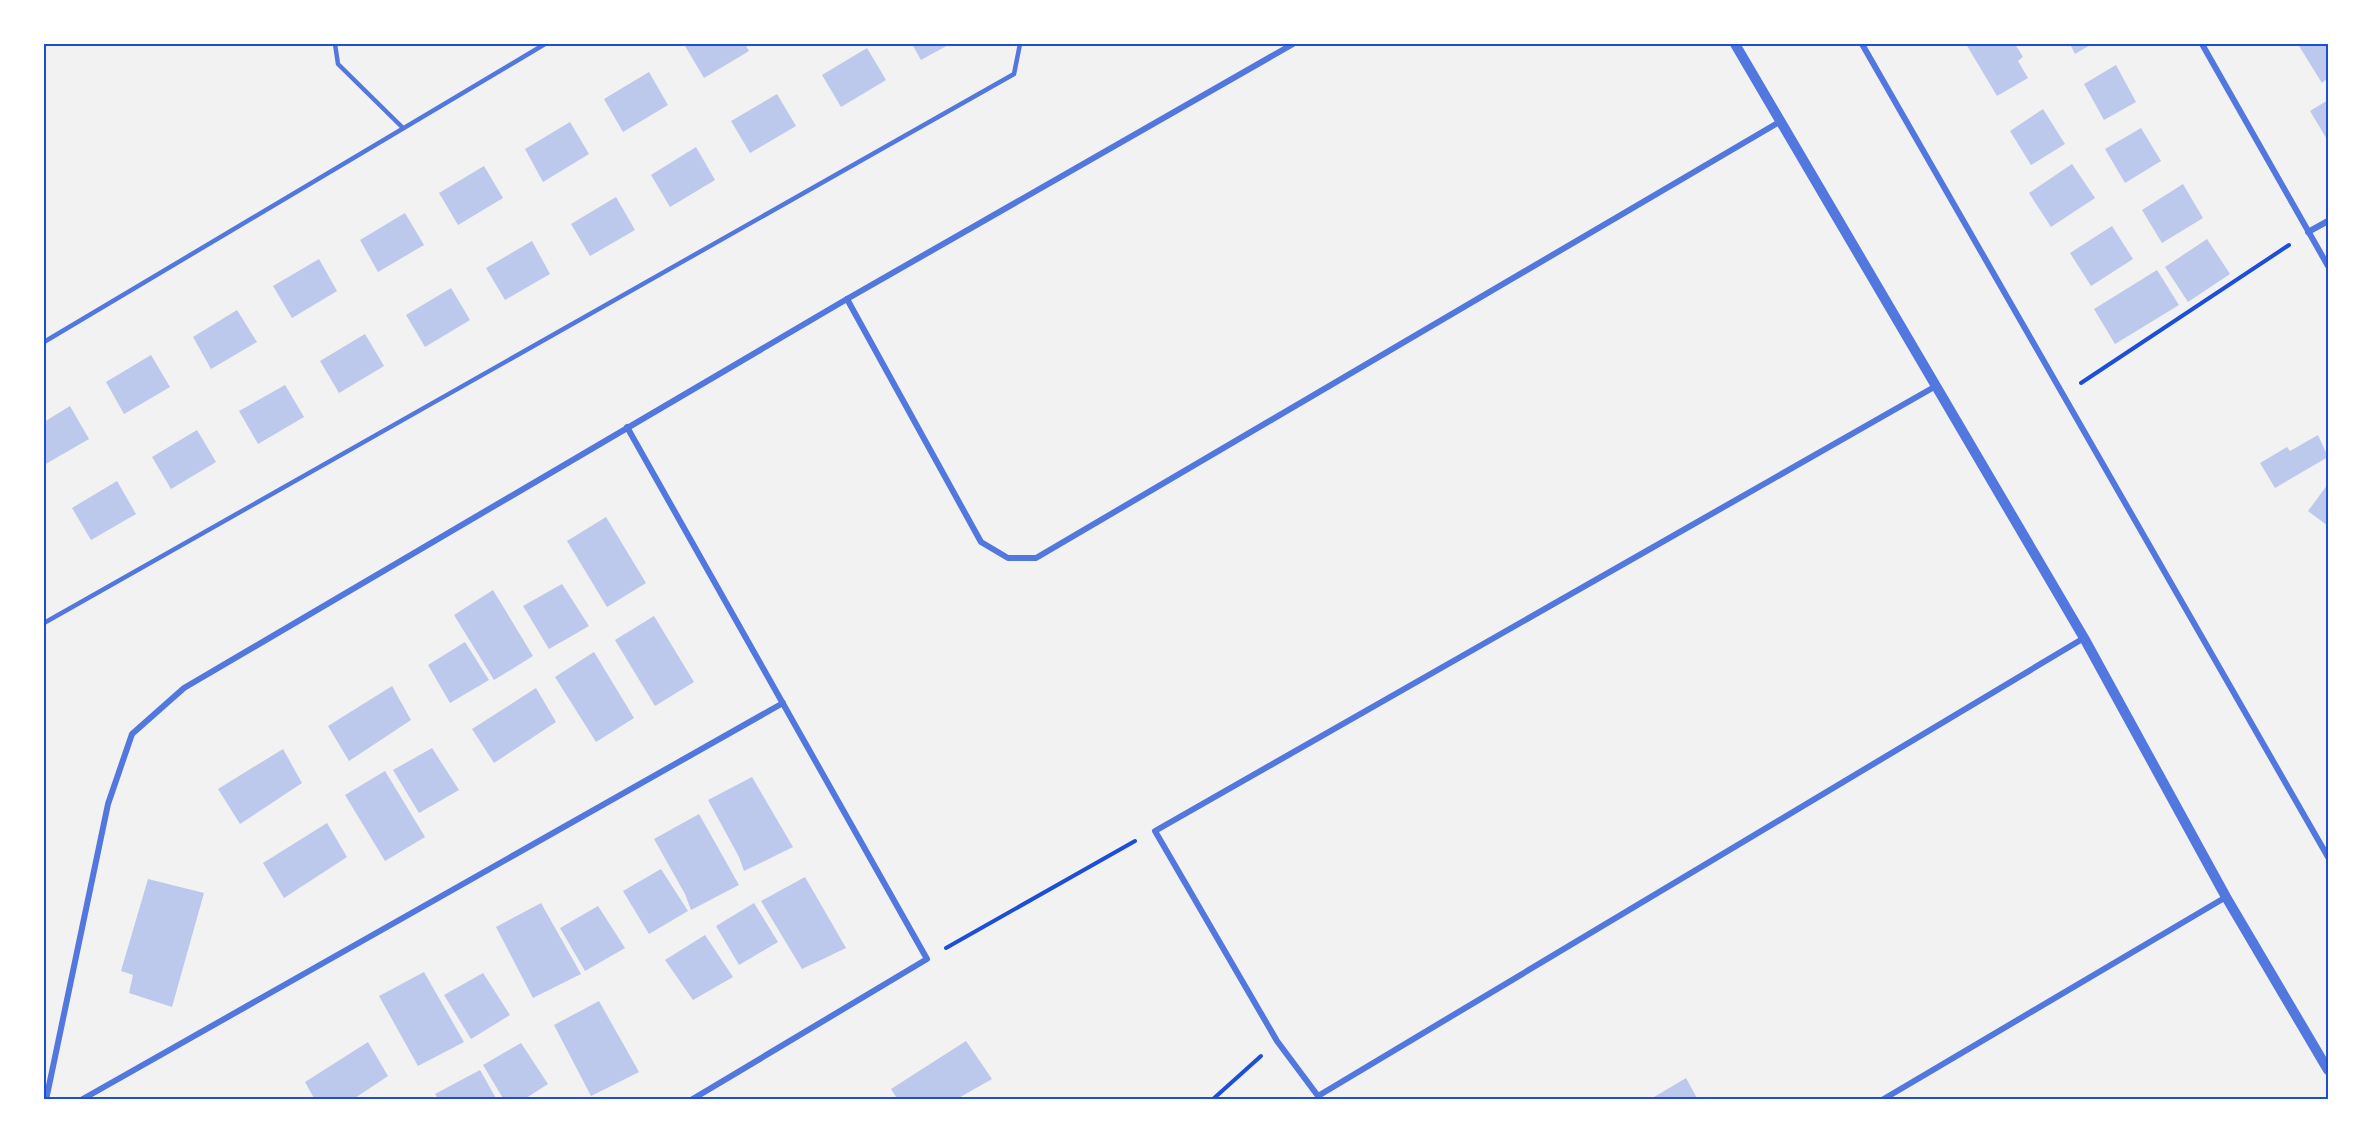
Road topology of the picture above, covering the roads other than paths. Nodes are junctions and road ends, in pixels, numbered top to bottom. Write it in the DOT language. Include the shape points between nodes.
graph roads {
  1 [pos="335,44"];
  2 [pos="545,44"];
  3 [pos="1020,44"];
  4 [pos="1293,44"];
  5 [pos="1735,44"];
  6 [pos="1862,44"];
  7 [pos="2202,44"];
  8 [pos="1781,121"];
  9 [pos="403,128"];
  10 [pos="2328,221"];
  11 [pos="2308,232"];
  12 [pos="2328,266"];
  13 [pos="847,299"];
  14 [pos="44,342"];
  15 [pos="1936,386"];
  16 [pos="627,428"];
  17 [pos="44,623"];
  18 [pos="2084,638"];
  19 [pos="783,703"];
  20 [pos="2328,857"];
  21 [pos="2226,897"];
  22 [pos="2328,1070"];
  23 [pos="46,1100"];
  24 [pos="81,1100"];
  25 [pos="691,1100"];
  26 [pos="1882,1100"];
  1 -- 9 [label="lane" via="338,64"];
  2 -- 9 [label="lane"];
  3 -- 17 [label="lane" via="1014,74"];
  4 -- 13 [label="street"];
  5 -- 8 [label="street"];
  6 -- 20 [label="street"];
  7 -- 11 [label="street"];
  8 -- 13 [label="street" via="1036,558 1008,558 981,542"];
  8 -- 15 [label="street"];
  9 -- 14 [label="lane"];
  10 -- 11 [label="street"];
  11 -- 12 [label="street"];
  13 -- 16 [label="street"];
  15 -- 18 [label="street"];
  15 -- 18 [label="street" via="1155,831 1277,1041 1318,1096"];
  16 -- 19 [label="street"];
  16 -- 23 [label="street" via="184,688 132,734 108,804"];
  18 -- 21 [label="street"];
  19 -- 24 [label="street"];
  19 -- 25 [label="street" via="927,959"];
  21 -- 22 [label="street"];
  21 -- 26 [label="street"];
}
